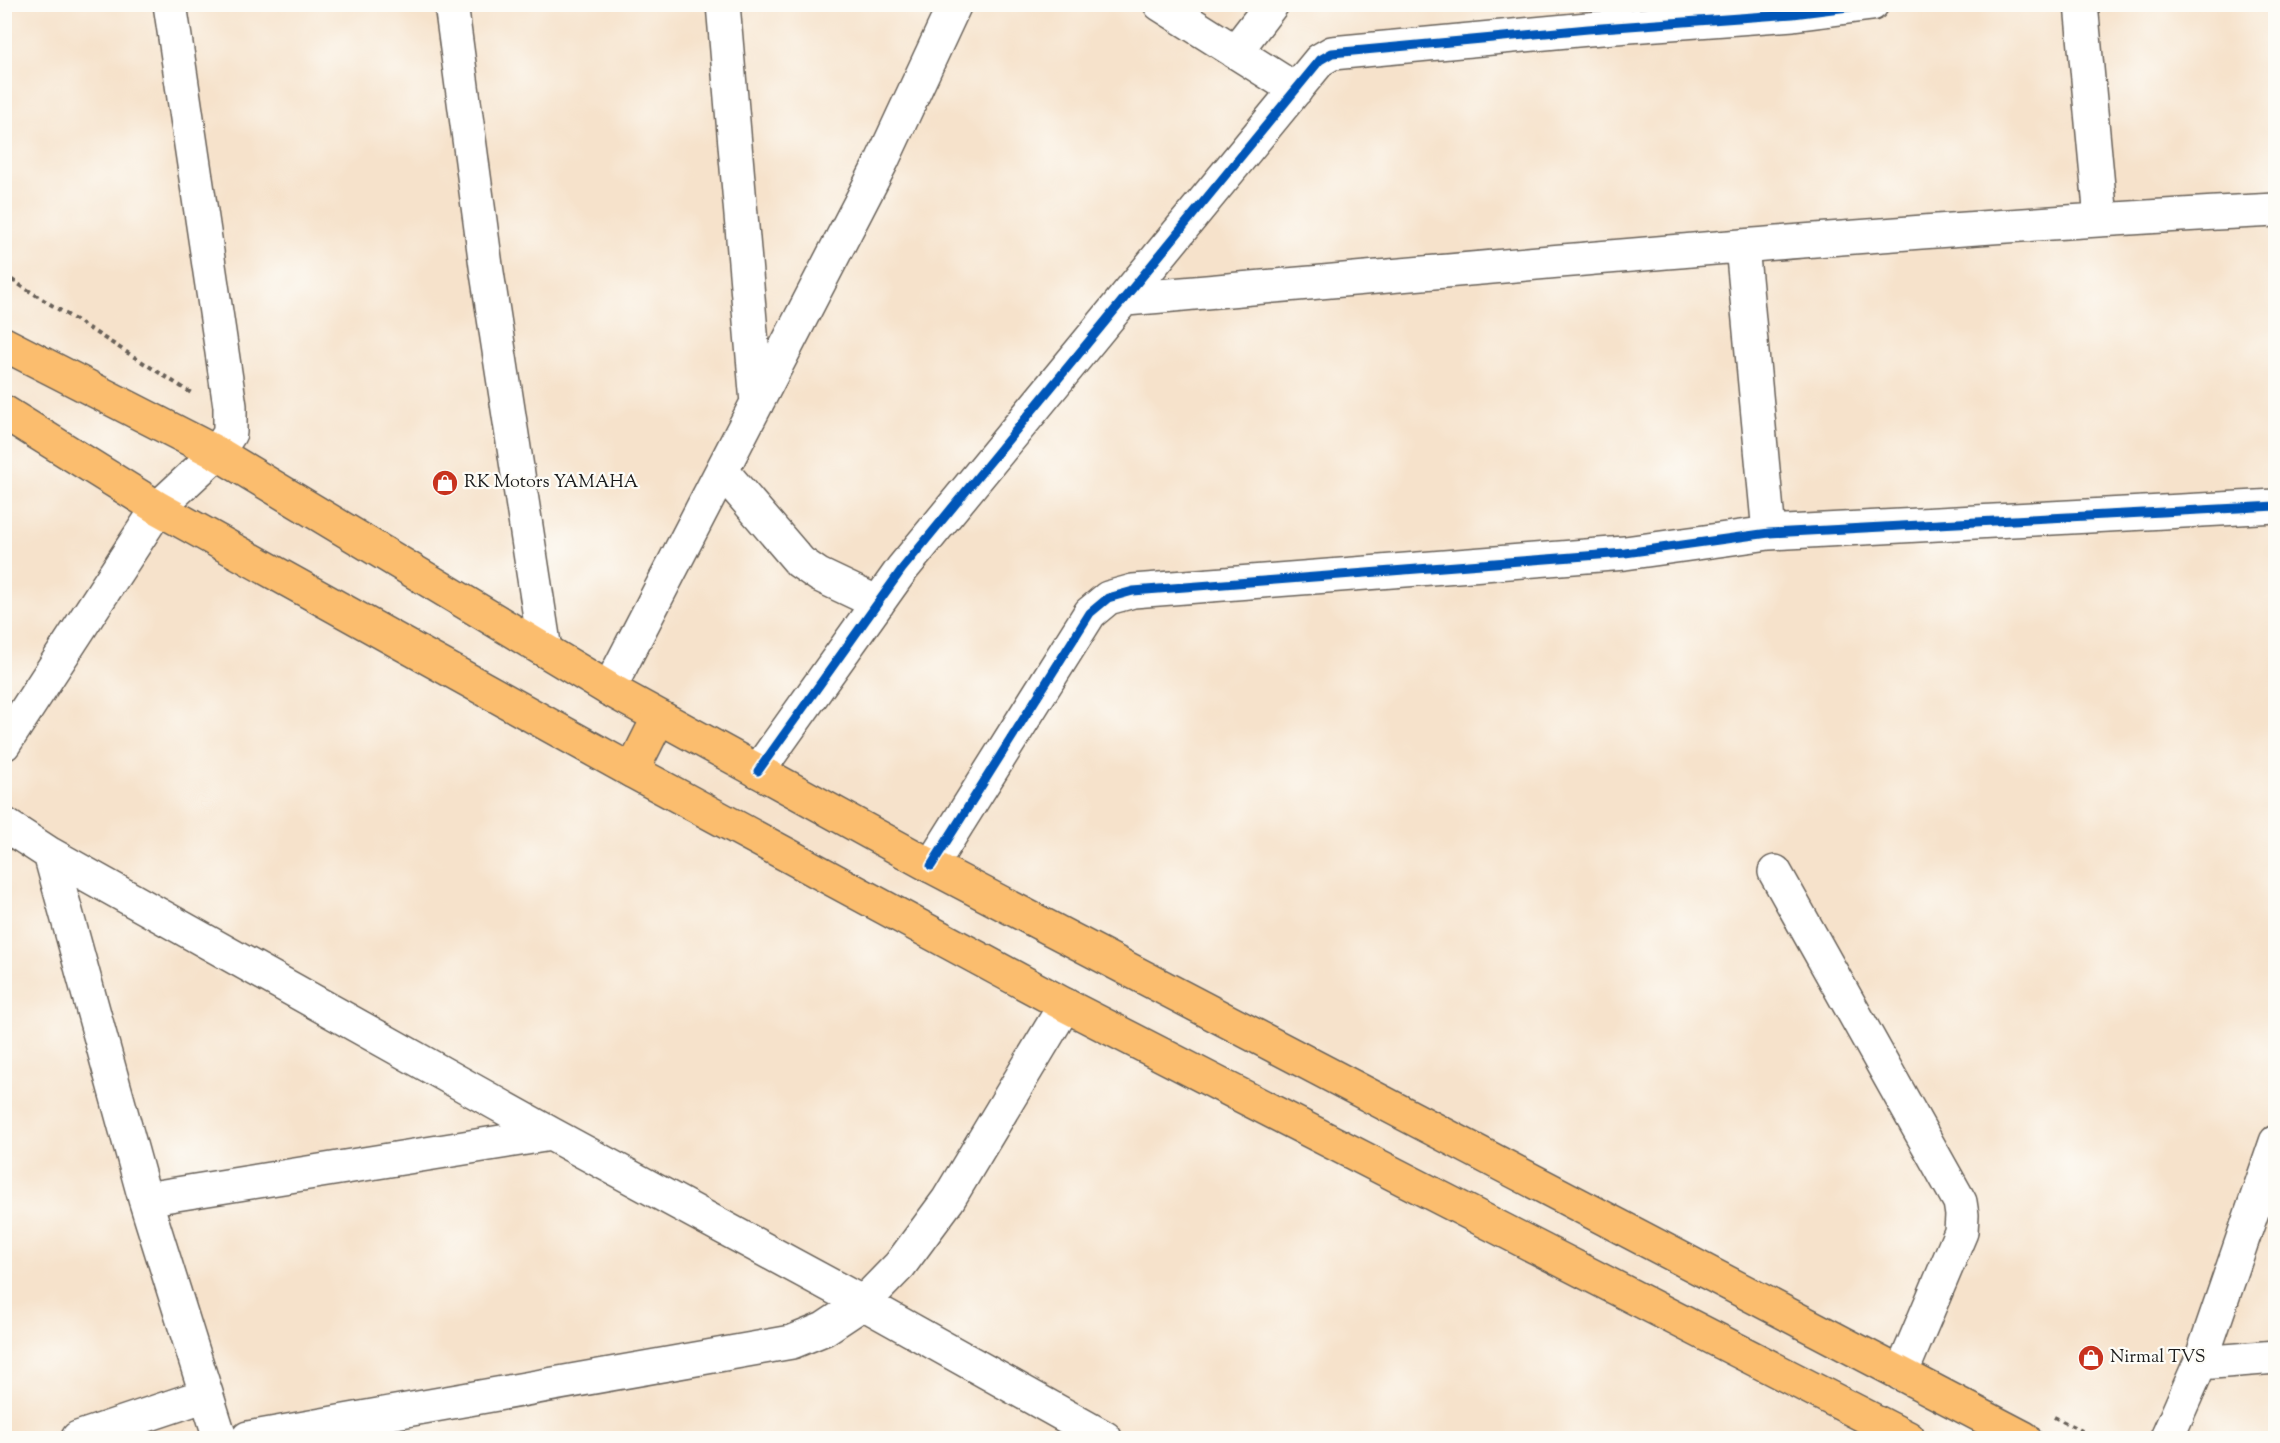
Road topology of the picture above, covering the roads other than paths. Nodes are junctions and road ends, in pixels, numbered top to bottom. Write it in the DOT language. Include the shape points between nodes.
graph roads {
  1 [pos="170,4"];
  2 [pos="451,4"];
  3 [pos="723,4"];
  4 [pos="955,4"];
  5 [pos="1160,4"];
  6 [pos="1272,4"];
  7 [pos="1872,4"];
  8 [pos="2081,4"];
  9 [pos="1793,9"];
  10 [pos="1586,17"];
  11 [pos="1234,52"];
  12 [pos="1296,90"];
  13 [pos="2276,210"];
  14 [pos="2101,219"];
  15 [pos="1742,246"];
  16 [pos="1126,299"];
  17 [pos="4,344"];
  18 [pos="757,403"];
  19 [pos="4,412"];
  20 [pos="217,453"];
  21 [pos="722,471"];
  22 [pos="2276,506"];
  23 [pos="158,508"];
  24 [pos="1769,533"];
  25 [pos="878,603"];
  26 [pos="545,650"];
  27 [pos="609,689"];
  28 [pos="660,717"];
  29 [pos="4,744"];
  30 [pos="632,771"];
  31 [pos="758,771"];
  32 [pos="4,824"];
  33 [pos="50,854"];
  34 [pos="931,866"];
  35 [pos="1775,873"];
  36 [pos="1065,1005"];
  37 [pos="550,1134"];
  38 [pos="2276,1142"];
  39 [pos="145,1199"];
  40 [pos="863,1303"];
  41 [pos="2276,1357"];
  42 [pos="2200,1363"];
  43 [pos="1901,1374"];
  44 [pos="206,1395"];
  45 [pos="2019,1437"];
  46 [pos="78,1438"];
  47 [pos="220,1438"];
  48 [pos="248,1438"];
  49 [pos="1105,1438"];
  50 [pos="1908,1438"];
  51 [pos="2167,1438"];
  1 -- 20 [label="street" via="230,405 230,433"];
  2 -- 26 [label="street" via="486,266"];
  3 -- 18 [label="street"];
  4 -- 18 [label="street" via="882,161"];
  5 -- 11 [label="street"];
  6 -- 11 [label="street"];
  7 -- 9 [label="street"];
  8 -- 14 [label="street"];
  9 -- 10 [label="street"];
  10 -- 12 [label="street" via="1332,53 1320,60"];
  11 -- 12 [label="street"];
  12 -- 16 [label="street"];
  13 -- 14 [label="street"];
  14 -- 15 [label="street"];
  15 -- 16 [label="street"];
  15 -- 24 [label="street"];
  16 -- 25 [label="street"];
  17 -- 20 [label="main road"];
  18 -- 21 [label="street"];
  19 -- 23 [label="main road"];
  20 -- 23 [label="street"];
  20 -- 26 [label="main road"];
  21 -- 25 [label="street" via="800,562"];
  21 -- 27 [label="street"];
  22 -- 24 [label="street"];
  23 -- 29 [label="street"];
  23 -- 30 [label="main road"];
  24 -- 34 [label="street" via="1625,553 1133,591 1108,598 1090,613"];
  25 -- 31 [label="street"];
  26 -- 27 [label="main road"];
  27 -- 28 [label="main road"];
  28 -- 30 [label="main road"];
  28 -- 31 [label="main road"];
  30 -- 36 [label="main road"];
  31 -- 34 [label="main road"];
  32 -- 33 [label="street"];
  33 -- 37 [label="street"];
  33 -- 39 [label="street"];
  34 -- 43 [label="main road"];
  35 -- 43 [label="street" via="1960,1202 1961,1232"];
  36 -- 40 [label="street" via="948,1200 900,1265"];
  36 -- 50 [label="main road"];
  37 -- 39 [label="street"];
  37 -- 40 [label="street"];
  38 -- 42 [label="street"];
  39 -- 44 [label="street"];
  40 -- 48 [label="street" via="824,1329 792,1342"];
  40 -- 49 [label="street"];
  41 -- 42 [label="street"];
  42 -- 51 [label="street"];
  43 -- 45 [label="main road"];
  44 -- 46 [label="street"];
  44 -- 47 [label="street"];
}
